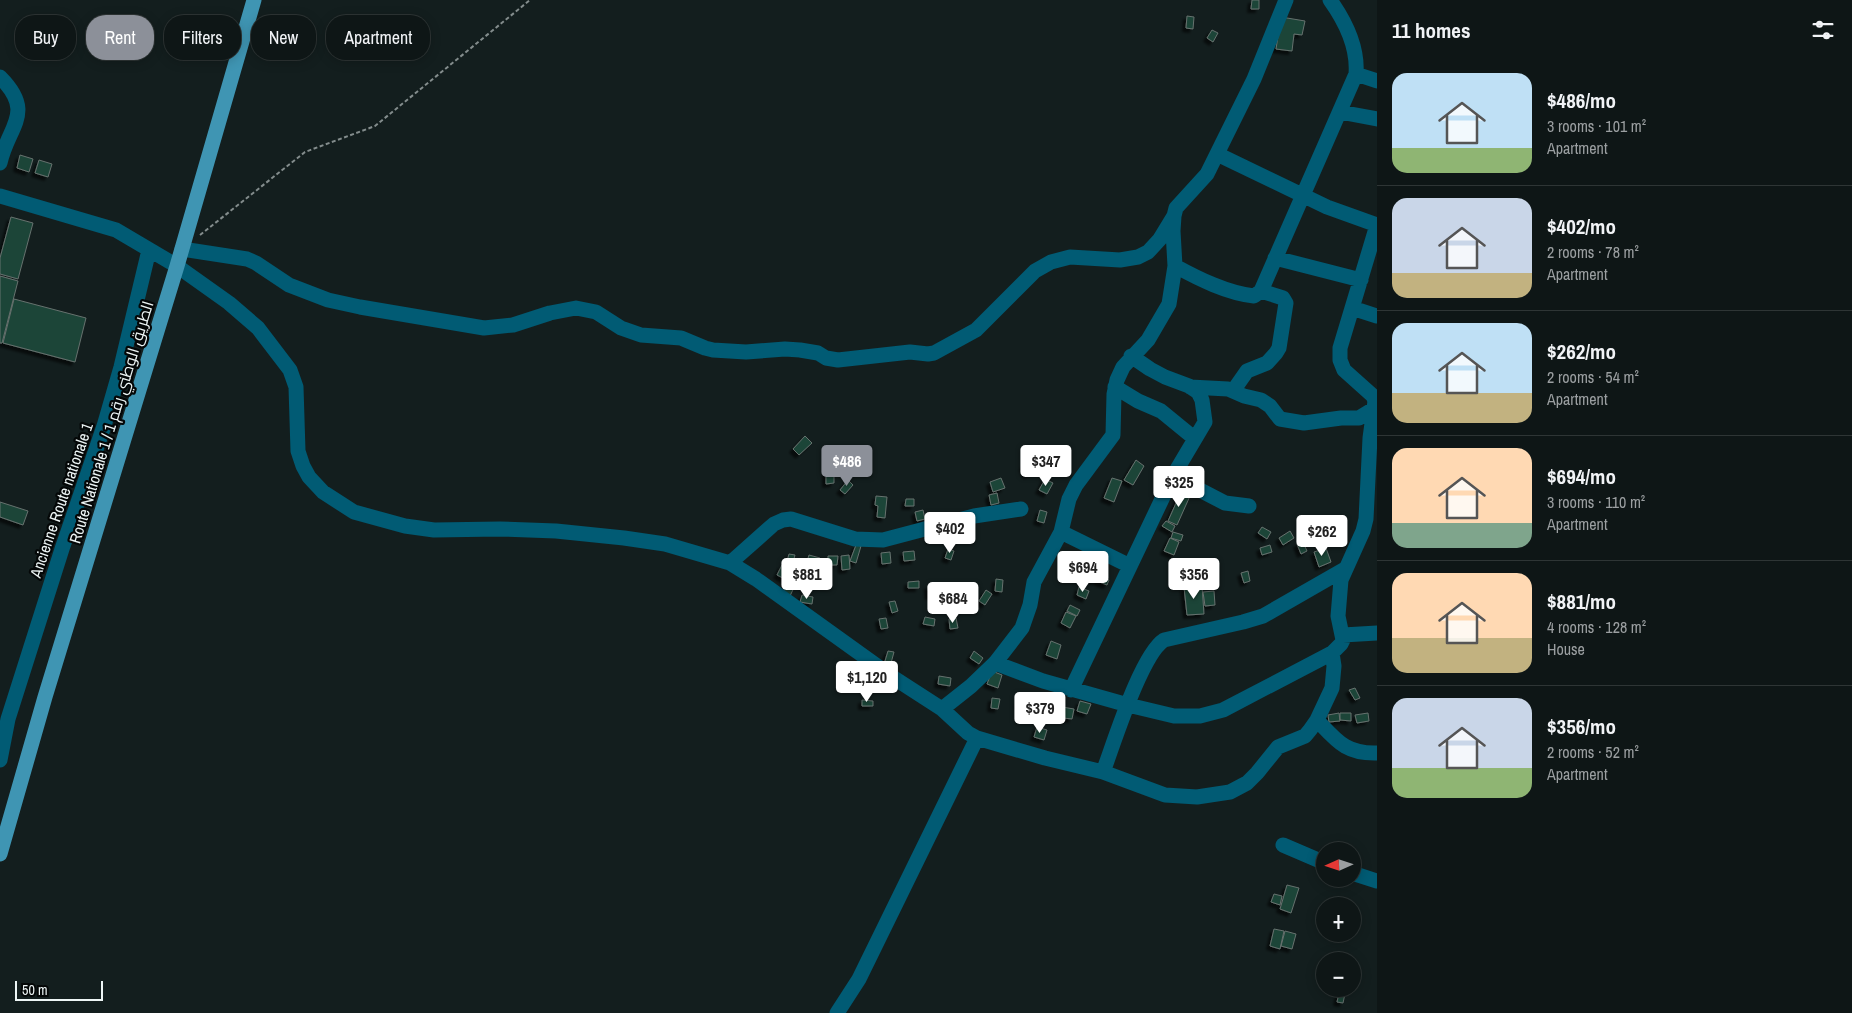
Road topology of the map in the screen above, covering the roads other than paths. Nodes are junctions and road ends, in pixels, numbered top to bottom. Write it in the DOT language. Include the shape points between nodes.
graph roads {
  1 [pos="254,0"];
  2 [pos="1286,0"];
  3 [pos="1330,0"];
  4 [pos="1356,74"];
  5 [pos="0,77"];
  6 [pos="1377,81"];
  7 [pos="1340,112"];
  8 [pos="1377,119"];
  9 [pos="1217,154"];
  10 [pos="0,163"];
  11 [pos="1303,195"];
  12 [pos="0,196"];
  13 [pos="1174,216"];
  14 [pos="1377,225"];
  15 [pos="182,249"];
  16 [pos="149,250"];
  17 [pos="1275,258"];
  18 [pos="177,266"];
  19 [pos="1175,266"];
  20 [pos="1361,280"];
  21 [pos="1261,291"];
  22 [pos="1352,308"];
  23 [pos="1377,316"];
  24 [pos="1131,356"];
  25 [pos="1115,387"];
  26 [pos="1190,387"];
  27 [pos="1233,391"];
  28 [pos="1376,407"];
  29 [pos="1194,438"];
  30 [pos="1174,476"];
  31 [pos="1249,506"];
  32 [pos="1021,509"];
  33 [pos="1061,532"];
  34 [pos="730,563"];
  35 [pos="1130,566"];
  36 [pos="1345,569"];
  37 [pos="1377,633"];
  38 [pos="1343,635"];
  39 [pos="1332,653"];
  40 [pos="995,662"];
  41 [pos="1071,690"];
  42 [pos="1128,705"];
  43 [pos="942,709"];
  44 [pos="1317,720"];
  45 [pos="977,738"];
  46 [pos="1377,753"];
  47 [pos="0,760"];
  48 [pos="1103,772"];
  49 [pos="1283,845"];
  50 [pos="0,854"];
  51 [pos="1316,859"];
  52 [pos="1361,876"];
  53 [pos="1377,881"];
  54 [pos="836,1013"];
  1 -- 15 [label="main road, Route Nationale 1 / الطريق الوطني رقم 1"];
  2 -- 9 [label="street" via="1254,79"];
  3 -- 4 [label="street" via="1341,16 1352,43"];
  4 -- 6 [label="street"];
  4 -- 7 [label="street"];
  5 -- 10 [label="street" via="16,96 19,111"];
  7 -- 8 [label="street"];
  7 -- 11 [label="street"];
  9 -- 11 [label="street"];
  9 -- 13 [label="street" via="1203,179 1176,208"];
  11 -- 14 [label="street" via="1335,211"];
  11 -- 17 [label="street"];
  12 -- 16 [label="street" via="116,230"];
  13 -- 15 [label="street" via="1148,252 1138,257 1120,260 1070,257 1035,271 976,330 934,353 910,352 838,360 800,350 746,352 705,348 681,338 650,336 621,328 587,310 566,309 513,325 484,328 328,300 288,285 247,259"];
  13 -- 19 [label="street"];
  14 -- 20 [label="street"];
  15 -- 18 [label="main road, Route Nationale 1 / الطريق الوطني رقم 1"];
  16 -- 18 [label="street"];
  16 -- 47 [label="street, Ancienne Route nationale 1" via="121,368 8,719"];
  17 -- 20 [label="street"];
  17 -- 21 [label="street"];
  18 -- 34 [label="street" via="258,328 290,370 296,386 298,451 303,466 323,492 354,512 434,530 556,531 624,538 665,544"];
  18 -- 50 [label="main road, Route Nationale 1 / الطريق الوطني رقم 1"];
  19 -- 21 [label="street" via="1247,295 1254,296"];
  19 -- 24 [label="street" via="1169,304 1148,340"];
  20 -- 22 [label="street"];
  21 -- 27 [label="street" via="1283,298 1286,303 1279,348 1268,363 1247,371"];
  22 -- 23 [label="street"];
  22 -- 28 [label="street" via="1340,348 1340,360 1344,370 1373,396"];
  24 -- 25 [label="street"];
  24 -- 26 [label="street" via="1165,377"];
  25 -- 29 [label="street" via="1161,412"];
  25 -- 33 [label="street" via="1112,435 1076,485"];
  26 -- 27 [label="street"];
  26 -- 29 [label="street" via="1202,400 1205,422"];
  27 -- 28 [label="street" via="1261,400 1280,419 1292,422 1359,418"];
  28 -- 36 [label="street" via="1370,438 1366,519"];
  29 -- 30 [label="street"];
  30 -- 31 [label="street" via="1225,503"];
  30 -- 35 [label="street"];
  32 -- 34 [label="street" via="974,516 884,540 855,539 803,522 783,520 774,524"];
  33 -- 35 [label="street"];
  33 -- 40 [label="street" via="1034,582 1022,628"];
  34 -- 43 [label="street"];
  35 -- 41 [label="street"];
  36 -- 38 [label="street" via="1338,616"];
  36 -- 42 [label="street" via="1263,616 1164,640 1152,651"];
  37 -- 38 [label="street"];
  38 -- 39 [label="street" via="1341,644"];
  39 -- 42 [label="street" via="1223,710 1200,716 1174,716"];
  39 -- 44 [label="street" via="1332,688"];
  40 -- 41 [label="street"];
  40 -- 43 [label="street"];
  41 -- 42 [label="street"];
  42 -- 48 [label="street"];
  43 -- 45 [label="street"];
  44 -- 46 [label="street" via="1351,750"];
  44 -- 48 [label="street" via="1305,736 1278,747 1247,783 1230,792 1176,797"];
  45 -- 48 [label="street"];
  45 -- 54 [label="street" via="859,979"];
  49 -- 51 [label="street"];
  52 -- 53 [label="street"];
}
